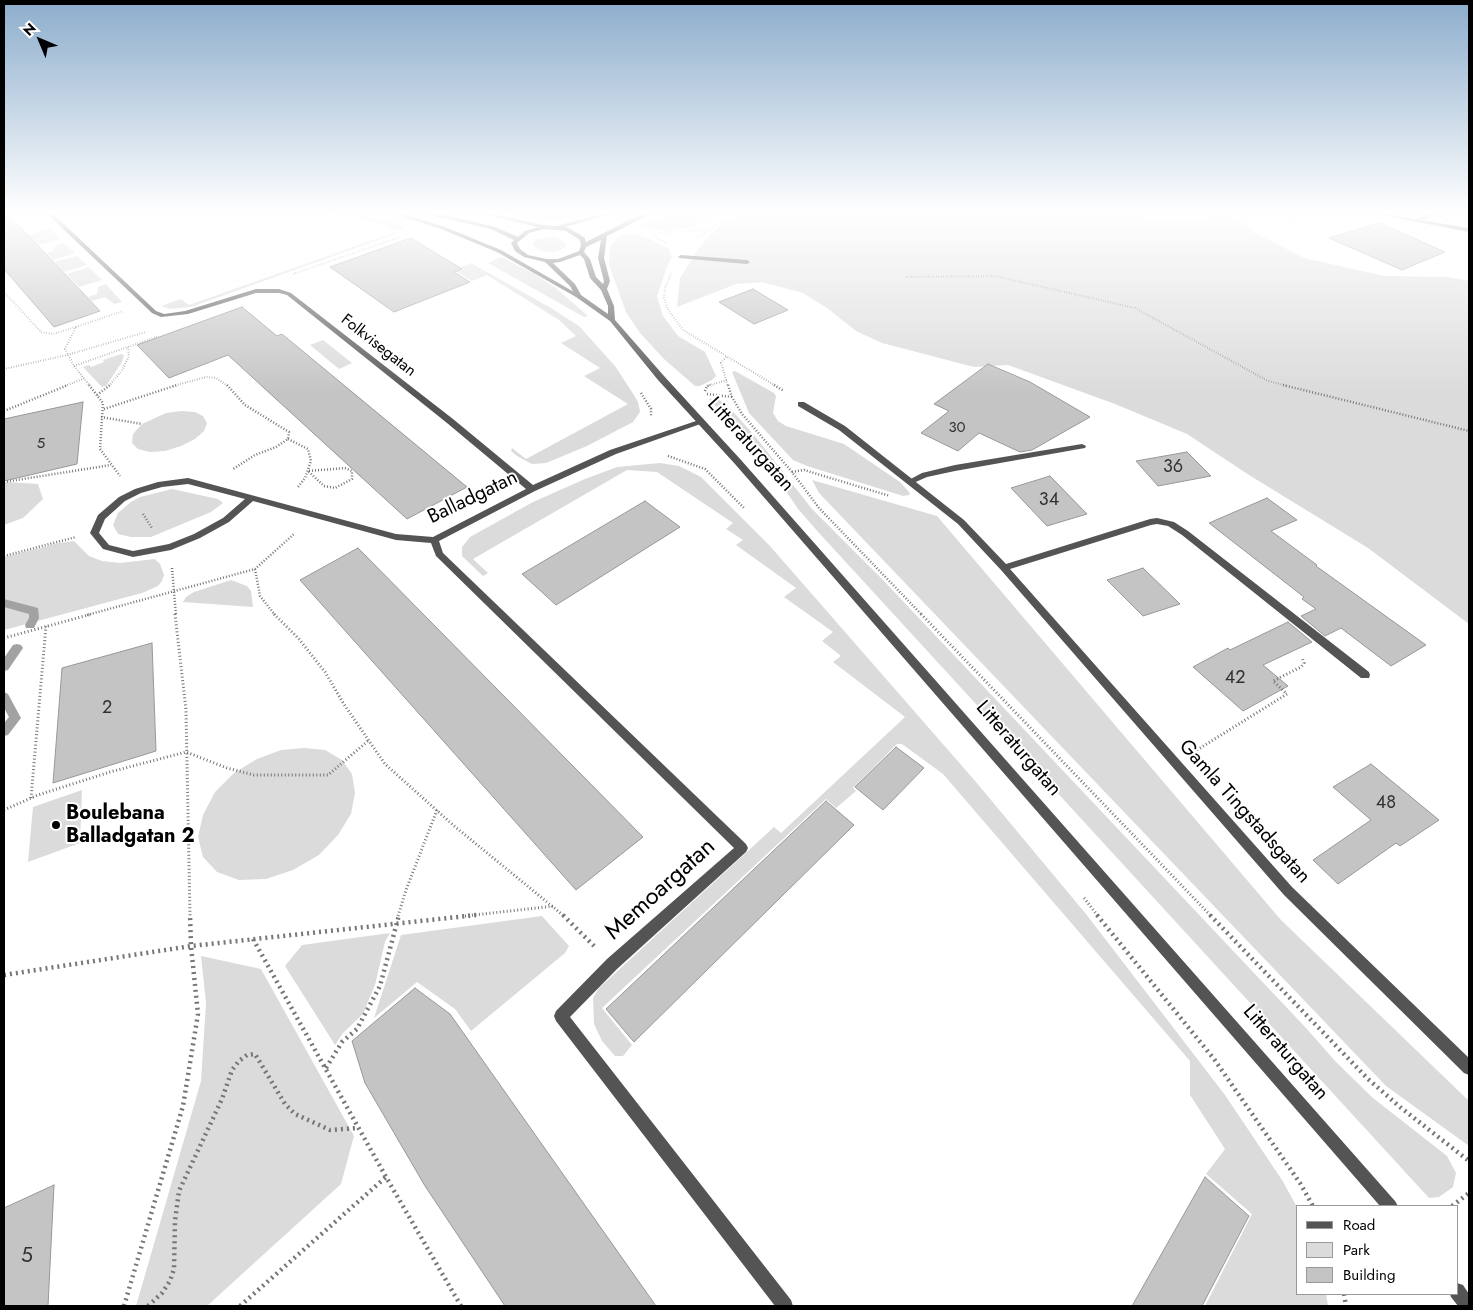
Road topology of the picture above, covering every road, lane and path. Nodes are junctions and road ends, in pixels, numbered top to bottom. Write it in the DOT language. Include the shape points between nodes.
graph roads {
  1 [pos="112,272"];
  2 [pos="296,272"];
  3 [pos="537,272"];
  4 [pos="560,272"];
  5 [pos="591,272"];
  6 [pos="605,272"];
  7 [pos="673,272"];
  8 [pos="906,277"];
  9 [pos="604,289"];
  10 [pos="267,290"];
  11 [pos="4,292"];
  12 [pos="578,296"];
  13 [pos="123,311"];
  14 [pos="176,315"];
  15 [pos="612,320"];
  16 [pos="76,327"];
  17 [pos="128,347"];
  18 [pos="67,355"];
  19 [pos="726,357"];
  20 [pos="74,366"];
  21 [pos="4,369"];
  22 [pos="85,378"];
  23 [pos="726,380"];
  24 [pos="636,385"];
  25 [pos="707,386"];
  26 [pos="97,395"];
  27 [pos="801,404"];
  28 [pos="104,409"];
  29 [pos="4,411"];
  30 [pos="102,417"];
  31 [pos="702,422"];
  32 [pos="142,424"];
  33 [pos="1469,431"];
  34 [pos="288,439"];
  35 [pos="652,439"];
  36 [pos="1082,446"];
  37 [pos="110,465"];
  38 [pos="308,471"];
  39 [pos="792,472"];
  40 [pos="911,481"];
  41 [pos="4,482"];
  42 [pos="211,487"];
  43 [pos="532,489"];
  44 [pos="134,492"];
  45 [pos="932,497"];
  46 [pos="251,498"];
  47 [pos="280,505"];
  48 [pos="746,509"];
  49 [pos="316,515"];
  50 [pos="94,533"];
  51 [pos="434,540"];
  52 [pos="168,548"];
  53 [pos="4,556"];
  54 [pos="1004,568"];
  55 [pos="255,569"];
  56 [pos="173,591"];
  57 [pos="46,626"];
  58 [pos="4,638"];
  59 [pos="1299,654"];
  60 [pos="1365,675"];
  61 [pos="369,740"];
  62 [pos="186,752"];
  63 [pos="1175,763"];
  64 [pos="31,798"];
  65 [pos="4,810"];
  66 [pos="437,810"];
  67 [pos="1078,890"];
  68 [pos="554,906"];
  69 [pos="397,924"];
  70 [pos="253,939"];
  71 [pos="191,946"];
  72 [pos="612,964"];
  73 [pos="4,975"];
  74 [pos="1469,1068"];
  75 [pos="326,1069"];
  76 [pos="358,1128"];
  77 [pos="1469,1161"];
  78 [pos="386,1177"];
  79 [pos="1469,1193"];
  80 [pos="1312,1205"];
  81 [pos="1389,1205"];
  82 [pos="1453,1205"];
  83 [pos="1458,1292"];
  84 [pos="124,1306"];
  85 [pos="148,1306"];
  86 [pos="240,1306"];
  87 [pos="462,1306"];
  88 [pos="785,1306"];
  89 [pos="1468,1306"];
  1 -- 14 [label="street, Folkvisegatan" via="154,312 163,316"];
  2 -- 10 [label="path" via="271,284"];
  3 -- 12 [label="street"];
  4 -- 12 [label="street, Litteraturgatan" via="573,284"];
  5 -- 9 [label="street, Litteraturgatan"];
  6 -- 9 [label="street, Litteraturgatan" via="607,281"];
  7 -- 19 [label="path" via="665,287 668,310 683,330"];
  8 -- 33 [label="path" via="995,276 1135,308 1268,381"];
  9 -- 15 [label="street, Litteraturgatan" via="611,306"];
  10 -- 14 [label="street, Folkvisegatan" via="243,294"];
  10 -- 43 [label="street, Folkvisegatan" via="289,294"];
  11 -- 16 [label="path" via="41,332 52,334"];
  12 -- 15 [label="street, Litteraturgatan"];
  13 -- 16 [label="path"];
  14 -- 17 [label="path" via="171,331"];
  14 -- 18 [label="path" via="147,331"];
  15 -- 31 [label="street, Litteraturgatan"];
  16 -- 18 [label="path" via="65,349"];
  17 -- 20 [label="path"];
  17 -- 26 [label="path" via="129,356 122,370 107,389"];
  18 -- 20 [label="path"];
  18 -- 21 [label="path"];
  19 -- 23 [label="path" via="720,363"];
  19 -- 27 [label="path" via="775,384"];
  20 -- 22 [label="path"];
  22 -- 26 [label="path"];
  22 -- 29 [label="path"];
  23 -- 25 [label="path"];
  23 -- 39 [label="path" via="742,414"];
  24 -- 35 [label="path" via="652,413 647,420 638,423"];
  26 -- 28 [label="path"];
  27 -- 40 [label="street, Gamla Tingstadsgatan" via="842,428"];
  28 -- 30 [label="path"];
  28 -- 34 [label="path" via="185,382 216,378 245,405 289,432"];
  30 -- 32 [label="path"];
  30 -- 37 [label="path" via="100,449"];
  31 -- 35 [label="street, Balladgatan"];
  31 -- 81 [label="street, Litteraturgatan"];
  34 -- 38 [label="path" via="308,449 311,462"];
  34 -- 42 [label="path" via="236,466"];
  35 -- 43 [label="street, Balladgatan" via="613,452"];
  35 -- 48 [label="path" via="673,459 705,469"];
  36 -- 40 [label="street" via="955,468"];
  37 -- 41 [label="path"];
  37 -- 44 [label="path"];
  38 -- 38 [label="path" via="345,468 354,474 349,482 328,488"];
  38 -- 47 [label="path"];
  39 -- 45 [label="path" via="804,470 916,502"];
  39 -- 77 [label="path" via="820,508 1368,1080"];
  40 -- 45 [label="street, Gamla Tingstadsgatan"];
  42 -- 44 [label="street, Balladgatan" via="188,480"];
  42 -- 46 [label="street, Balladgatan"];
  43 -- 51 [label="street, Balladgatan"];
  44 -- 50 [label="street, Balladgatan" via="101,516"];
  44 -- 52 [label="path"];
  45 -- 54 [label="street, Gamla Tingstadsgatan" via="961,522"];
  46 -- 47 [label="street, Balladgatan"];
  46 -- 52 [label="street" via="226,520"];
  47 -- 49 [label="street, Balladgatan"];
  49 -- 51 [label="street, Balladgatan" via="396,537"];
  49 -- 55 [label="path"];
  50 -- 52 [label="street" via="106,547 132,554"];
  50 -- 53 [label="path"];
  51 -- 72 [label="street, Memoargatan" via="439,554 742,848"];
  52 -- 56 [label="path"];
  54 -- 60 [label="street" via="1150,522 1164,522 1185,532"];
  54 -- 63 [label="street, Gamla Tingstadsgatan"];
  55 -- 56 [label="path"];
  55 -- 61 [label="path" via="260,596 325,672"];
  56 -- 57 [label="path"];
  56 -- 62 [label="path" via="186,710"];
  57 -- 58 [label="path"];
  57 -- 64 [label="path"];
  59 -- 63 [label="path" via="1303,665 1273,681 1287,694"];
  61 -- 62 [label="path" via="328,775 254,775"];
  61 -- 66 [label="path" via="385,764"];
  62 -- 64 [label="path"];
  62 -- 71 [label="path"];
  63 -- 74 [label="street, Gamla Tingstadsgatan" via="1288,892"];
  64 -- 65 [label="path"];
  66 -- 68 [label="path"];
  66 -- 69 [label="path" via="406,890"];
  67 -- 80 [label="path" via="1214,1059"];
  68 -- 69 [label="path"];
  68 -- 72 [label="path"];
  69 -- 70 [label="path"];
  69 -- 75 [label="path" via="380,986 368,1011 357,1029 342,1042"];
  70 -- 71 [label="path"];
  70 -- 75 [label="path"];
  71 -- 73 [label="path"];
  71 -- 84 [label="path" via="198,1014 183,1106"];
  72 -- 88 [label="street, Memoargatan" via="561,1016"];
  75 -- 76 [label="path"];
  76 -- 78 [label="path"];
  76 -- 85 [label="path" via="330,1130 295,1114 284,1104 254,1054 239,1061 232,1070 222,1099 179,1190 174,1269 170,1281"];
  78 -- 86 [label="path"];
  78 -- 87 [label="path"];
  79 -- 82 [label="path"];
  83 -- 89 [label="street"];
}
